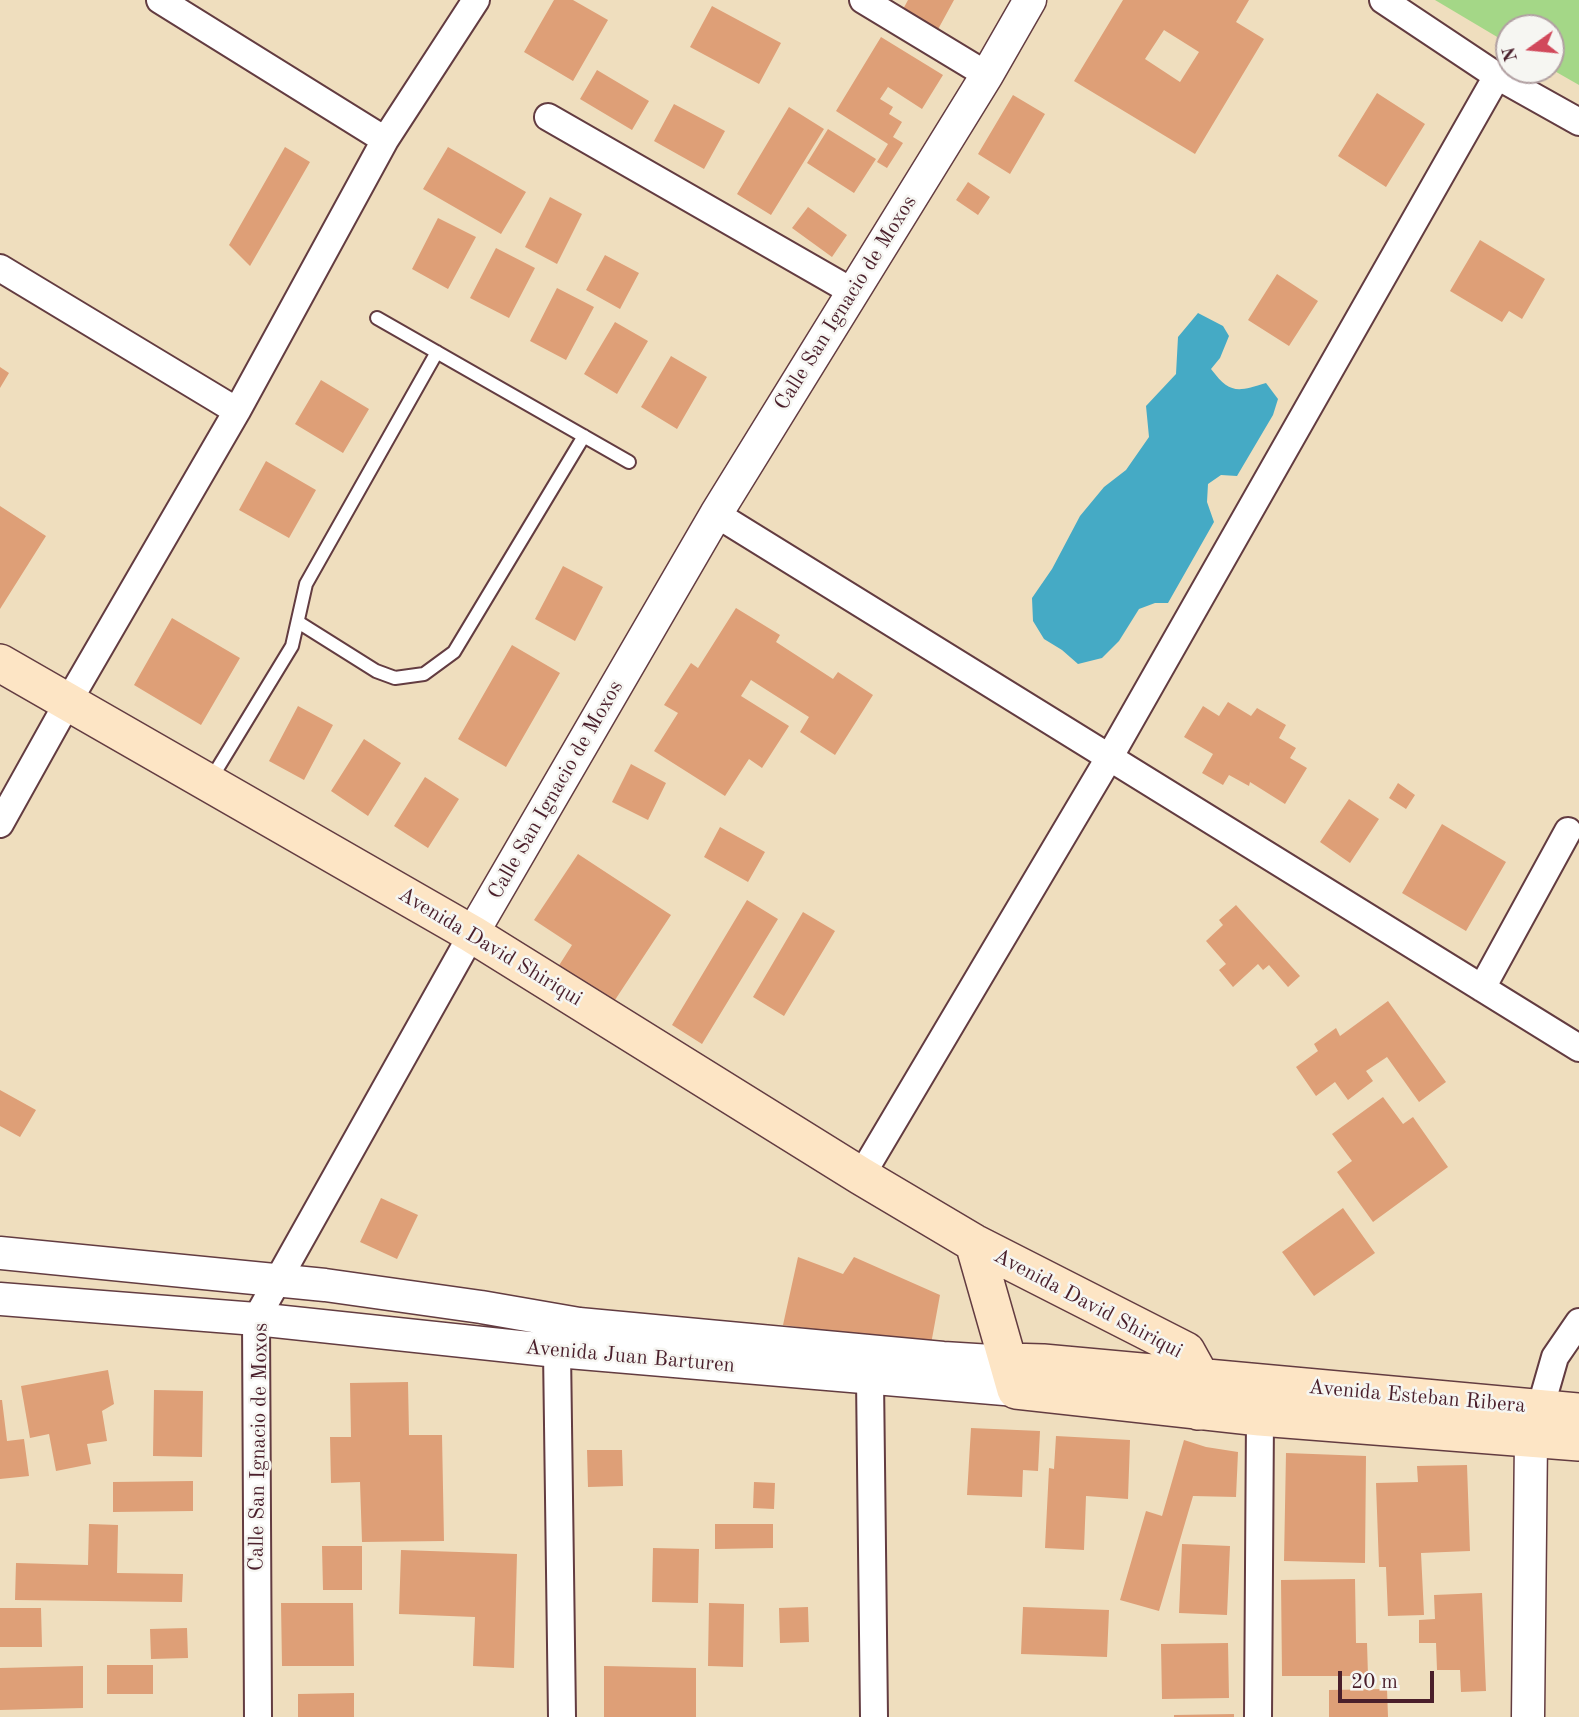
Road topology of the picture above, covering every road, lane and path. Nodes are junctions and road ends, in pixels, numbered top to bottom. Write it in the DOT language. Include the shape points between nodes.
graph roads {
  1 [pos="160,0"];
  2 [pos="476,0"];
  3 [pos="863,0"];
  4 [pos="1030,0"];
  5 [pos="1383,0"];
  6 [pos="988,75"];
  7 [pos="1495,75"];
  8 [pos="1495,80"];
  9 [pos="1511,84"];
  10 [pos="548,117"];
  11 [pos="1579,122"];
  12 [pos="385,140"];
  13 [pos="0,268"];
  14 [pos="853,292"];
  15 [pos="377,317"];
  16 [pos="437,352"];
  17 [pos="237,411"];
  18 [pos="584,436"];
  19 [pos="629,462"];
  20 [pos="716,514"];
  21 [pos="298,622"];
  22 [pos="0,663"];
  23 [pos="68,702"];
  24 [pos="1108,758"];
  25 [pos="209,783"];
  26 [pos="0,824"];
  27 [pos="1568,831"];
  28 [pos="472,934"];
  29 [pos="1482,988"];
  30 [pos="1579,1048"];
  31 [pos="862,1176"];
  32 [pos="974,1244"];
  33 [pos="0,1253"];
  34 [pos="278,1280"];
  35 [pos="0,1299"];
  36 [pos="256,1319"];
  37 [pos="1579,1322"];
  38 [pos="557,1352"];
  39 [pos="1012,1376"];
  40 [pos="870,1379"];
  41 [pos="1200,1394"];
  42 [pos="1258,1400"];
  43 [pos="1579,1412"];
  44 [pos="1536,1423"];
  45 [pos="1579,1442"];
  46 [pos="258,1717"];
  47 [pos="562,1717"];
  48 [pos="874,1717"];
  49 [pos="1258,1717"];
  50 [pos="1528,1717"];
  1 -- 12 [label="street"];
  2 -- 12 [label="street"];
  3 -- 6 [label="street"];
  4 -- 6 [label="street, Calle San Ignacio de Moxos"];
  5 -- 7 [label="street"];
  6 -- 14 [label="street, Calle San Ignacio de Moxos"];
  8 -- 24 [label="street"];
  9 -- 11 [label="street"];
  10 -- 14 [label="street"];
  12 -- 17 [label="street"];
  13 -- 17 [label="street"];
  14 -- 20 [label="street, Calle San Ignacio de Moxos"];
  15 -- 16 [label="lane"];
  16 -- 18 [label="lane"];
  16 -- 21 [label="lane" via="306,584"];
  17 -- 23 [label="street"];
  18 -- 19 [label="lane"];
  18 -- 21 [label="lane" via="454,652 424,674 395,678 376,671"];
  20 -- 24 [label="street"];
  20 -- 28 [label="street, Calle San Ignacio de Moxos"];
  21 -- 25 [label="lane" via="292,646"];
  22 -- 23 [label="main road, Avenida David Shiriqui"];
  23 -- 25 [label="main road, Avenida David Shiriqui"];
  23 -- 26 [label="street"];
  24 -- 29 [label="street"];
  24 -- 31 [label="street"];
  25 -- 28 [label="main road, Avenida David Shiriqui"];
  27 -- 29 [label="street"];
  28 -- 31 [label="main road, Avenida David Shiriqui"];
  28 -- 34 [label="street, Calle San Ignacio de Moxos"];
  29 -- 30 [label="street"];
  31 -- 32 [label="main road, Avenida David Shiriqui"];
  32 -- 39 [label="main road, Avenida David Shiriqui"];
  32 -- 41 [label="main road, Avenida David Shiriqui" via="1186,1351"];
  33 -- 34 [label="street, Avenida Juan Barturen"];
  34 -- 36 [label="street, Calle San Ignacio de Moxos"];
  34 -- 39 [label="street, Avenida Juan Barturen" via="579,1324 943,1358"];
  35 -- 36 [label="street, Avenida Juan Barturen"];
  36 -- 38 [label="street, Avenida Juan Barturen"];
  36 -- 46 [label="street, Calle San Ignacio de Moxos"];
  37 -- 44 [label="street" via="1555,1357"];
  38 -- 40 [label="street, Avenida Juan Barturen"];
  38 -- 47 [label="street"];
  39 -- 40 [label="street, Avenida Juan Barturen"];
  39 -- 41 [label="main road, Avenida Juan Barturen"];
  40 -- 48 [label="street"];
  41 -- 42 [label="main road, Avenida Juan Barturen"];
  42 -- 44 [label="main road, Avenida Esteban Ribera"];
  42 -- 49 [label="street"];
  43 -- 44 [label="main road, Avenida Esteban Ribera"];
  44 -- 45 [label="main road, Avenida Esteban Ribera"];
  44 -- 50 [label="street"];
}
